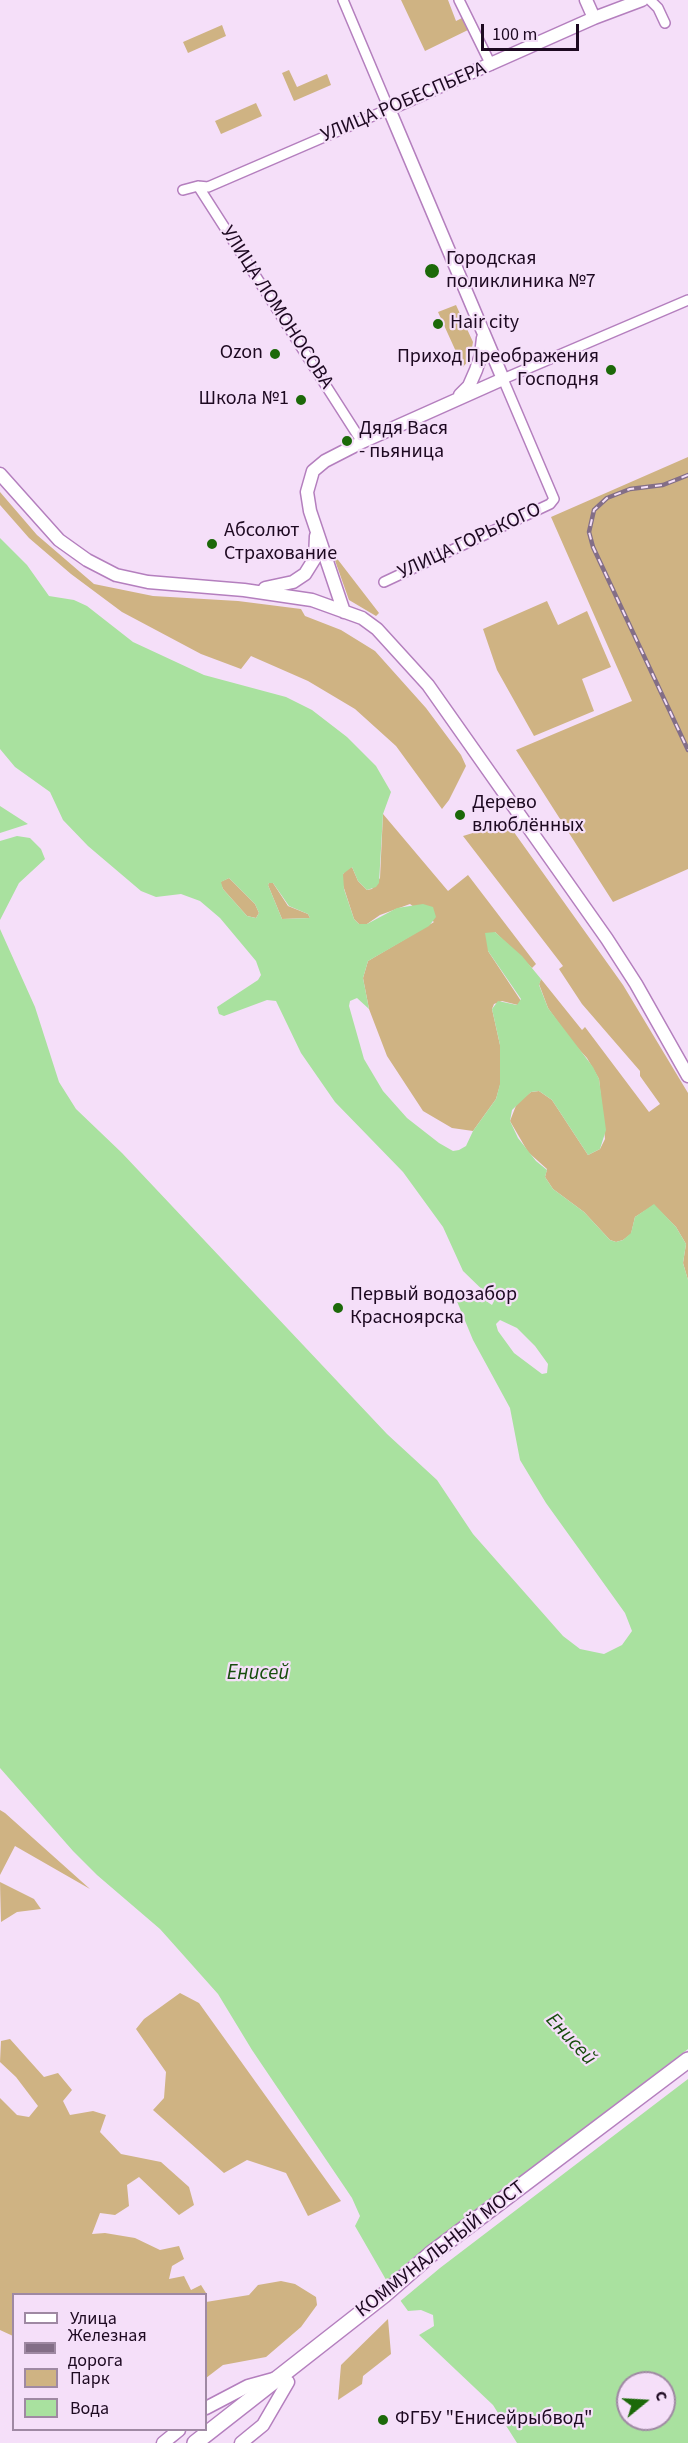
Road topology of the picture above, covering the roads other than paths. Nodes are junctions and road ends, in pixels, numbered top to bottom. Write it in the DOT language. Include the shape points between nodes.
graph roads {
  1 [pos="343,0"];
  2 [pos="459,0"];
  3 [pos="586,0"];
  4 [pos="642,0"];
  5 [pos="650,0"];
  6 [pos="594,18"];
  7 [pos="665,23"];
  8 [pos="491,65"];
  9 [pos="389,109"];
  10 [pos="198,186"];
  11 [pos="183,190"];
  12 [pos="688,300"];
  13 [pos="482,332"];
  14 [pos="503,379"];
  15 [pos="454,400"];
  16 [pos="362,441"];
  17 [pos="0,474"];
  18 [pos="316,528"];
  19 [pos="384,582"];
  20 [pos="244,590"];
  21 [pos="344,612"];
  22 [pos="688,1076"];
  23 [pos="688,2060"];
  24 [pos="688,2068"];
  25 [pos="362,2317"];
  26 [pos="284,2379"];
  27 [pos="207,2407"];
  28 [pos="178,2431"];
  29 [pos="163,2443"];
  30 [pos="195,2443"];
  31 [pos="210,2443"];
  32 [pos="241,2443"];
  1 -- 9 [label="street"];
  2 -- 8 [label="street"];
  3 -- 6 [label="main road"];
  4 -- 6 [label="main road, УЛИЦА РОБЕСПЬЕРА"];
  5 -- 7 [label="street"];
  6 -- 8 [label="main road, УЛИЦА РОБЕСПЬЕРА"];
  8 -- 9 [label="main road, УЛИЦА РОБЕСПЬЕРА"];
  9 -- 10 [label="street, УЛИЦА РОБЕСПЬЕРА" via="207,188"];
  9 -- 13 [label="main road"];
  10 -- 11 [label="street"];
  10 -- 16 [label="street, УЛИЦА ЛОМОНОСОВА"];
  12 -- 14 [label="street"];
  13 -- 14 [label="main road"];
  13 -- 15 [label="main road" via="482,355 469,386"];
  14 -- 15 [label="main road"];
  14 -- 19 [label="street, УЛИЦА ГОРЬКОГО" via="554,499"];
  15 -- 16 [label="main road"];
  16 -- 18 [label="main road" via="319,465 309,478 308,500"];
  17 -- 20 [label="main road" via="59,540 100,568 148,582"];
  18 -- 20 [label="main road" via="315,558 305,574 279,586"];
  18 -- 21 [label="main road"];
  20 -- 21 [label="main road" via="312,600"];
  21 -- 22 [label="main road" via="377,629 428,685 607,939"];
  23 -- 25 [label="highway, КОММУНАЛЬНЫЙ МОСТ" via="431,2254"];
  24 -- 25 [label="highway, КОММУНАЛЬНЫЙ МОСТ"];
  25 -- 26 [label="highway, КОММУНАЛЬНЫЙ МОСТ"];
  26 -- 27 [label="main road" via="242,2388"];
  26 -- 30 [label="highway, КОММУНАЛЬНЫЙ МОСТ"];
  26 -- 31 [label="highway, КОММУНАЛЬНЫЙ МОСТ"];
  26 -- 32 [label="main road" via="263,2425"];
  28 -- 29 [label="main road"];
}
